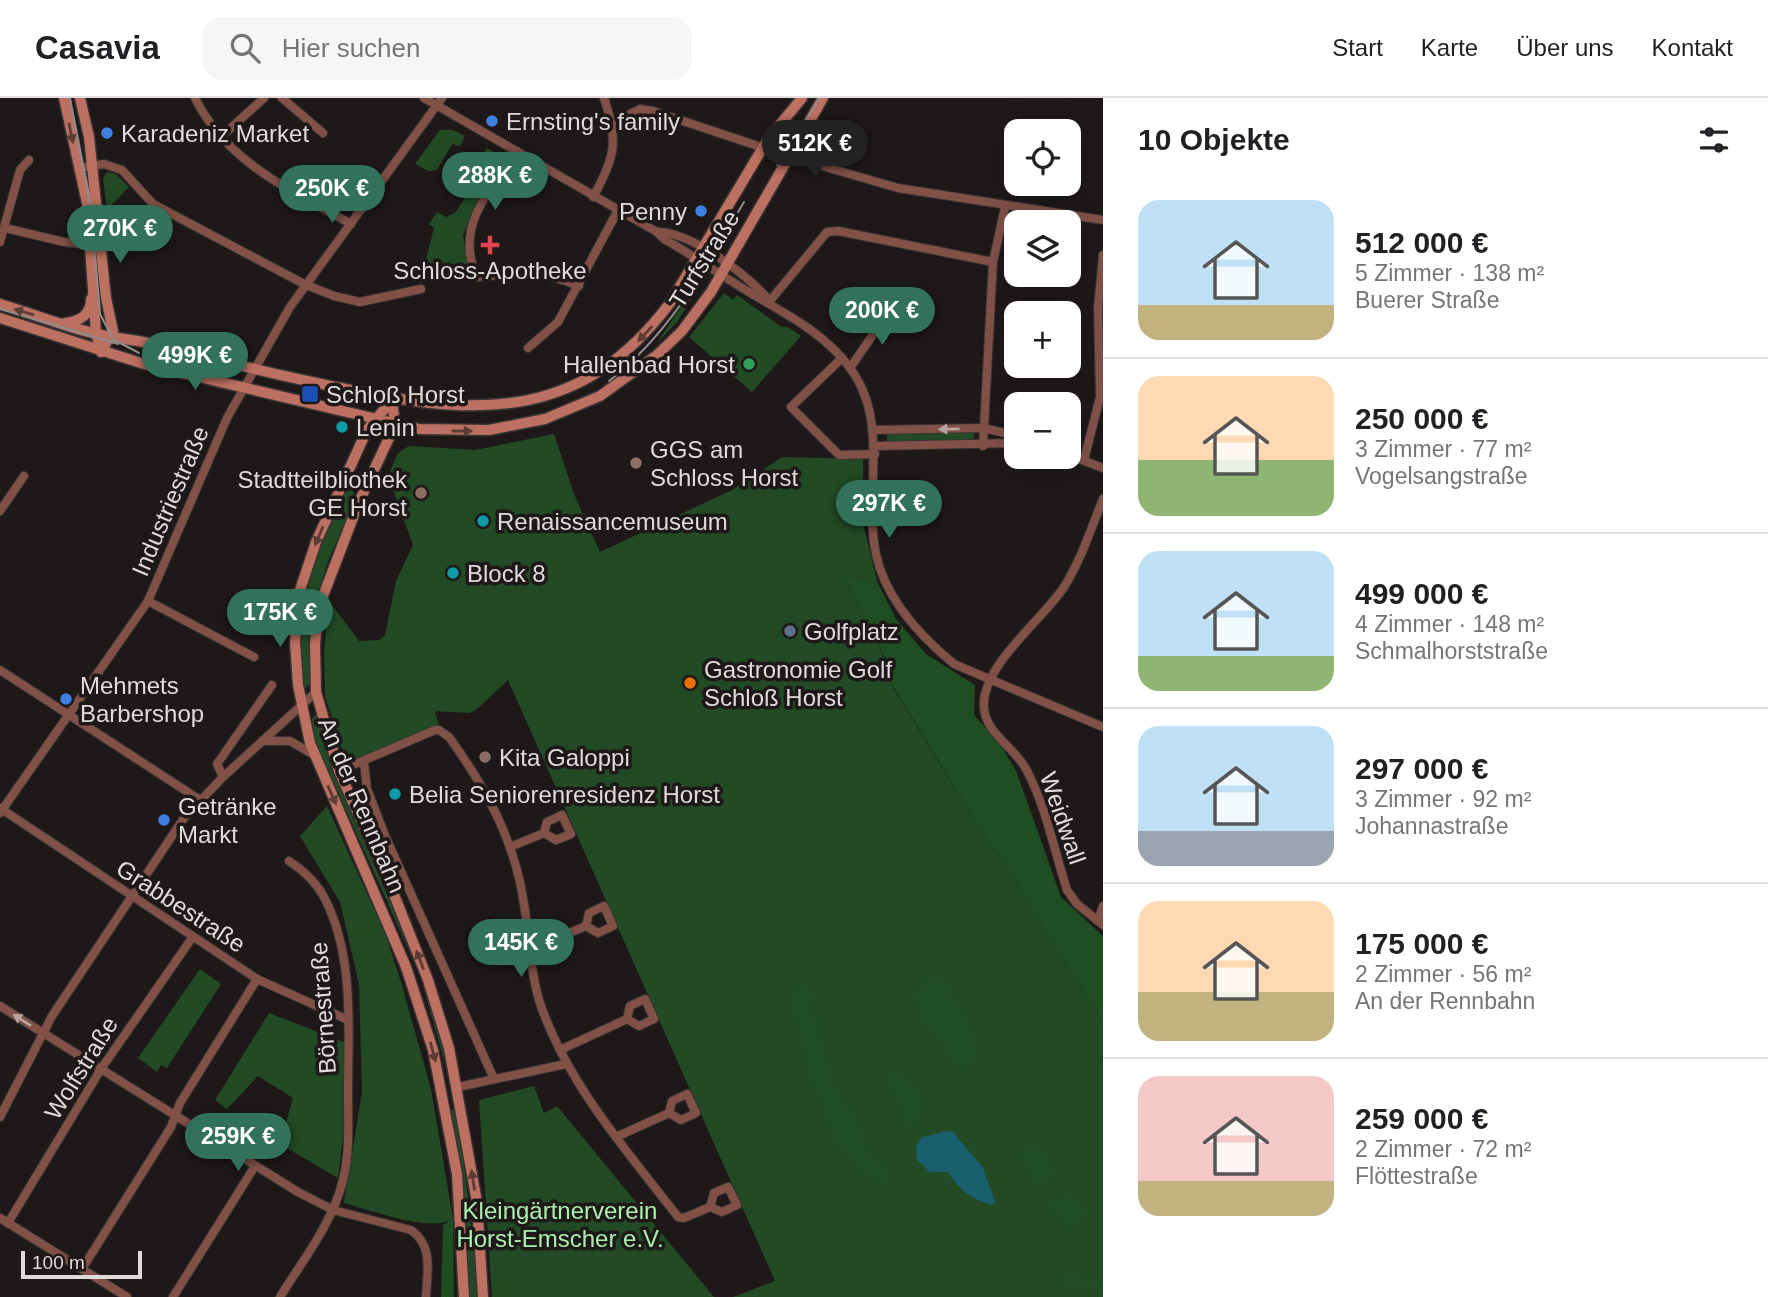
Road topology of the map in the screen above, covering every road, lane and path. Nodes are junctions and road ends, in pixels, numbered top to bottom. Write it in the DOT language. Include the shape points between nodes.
graph roads {
  1 [pos="64,98"];
  2 [pos="80,98"];
  3 [pos="195,98"];
  4 [pos="264,98"];
  5 [pos="282,98"];
  6 [pos="424,98"];
  7 [pos="604,98"];
  8 [pos="802,98"];
  9 [pos="823,98"];
  10 [pos="440,102"];
  11 [pos="612,123"];
  12 [pos="323,134"];
  13 [pos="221,137"];
  14 [pos="768,149"];
  15 [pos="517,151"];
  16 [pos="791,158"];
  17 [pos="29,160"];
  18 [pos="93,164"];
  19 [pos="80,168"];
  20 [pos="593,197"];
  21 [pos="1005,206"];
  22 [pos="617,212"];
  23 [pos="1103,220"];
  24 [pos="351,224"];
  25 [pos="5,228"];
  26 [pos="0,242"];
  27 [pos="91,245"];
  28 [pos="698,252"];
  29 [pos="1103,255"];
  30 [pos="993,262"];
  31 [pos="724,269"];
  32 [pos="93,272"];
  33 [pos="304,284"];
  34 [pos="579,286"];
  35 [pos="421,289"];
  36 [pos="769,302"];
  37 [pos="0,304"];
  38 [pos="883,309"];
  39 [pos="0,318"];
  40 [pos="63,323"];
  41 [pos="96,333"];
  42 [pos="112,337"];
  43 [pos="528,348"];
  44 [pos="102,352"];
  45 [pos="842,358"];
  46 [pos="850,368"];
  47 [pos="253,370"];
  48 [pos="243,387"];
  49 [pos="392,400"];
  50 [pos="374,420"];
  51 [pos="395,425"];
  52 [pos="984,429"];
  53 [pos="872,430"];
  54 [pos="1004,433"];
  55 [pos="1004,444"];
  56 [pos="984,446"];
  57 [pos="874,450"];
  58 [pos="1081,459"];
  59 [pos="1084,460"];
  60 [pos="1103,468"];
  61 [pos="24,476"];
  62 [pos="1103,499"];
  63 [pos="0,510"];
  64 [pos="148,601"];
  65 [pos="254,657"];
  66 [pos="0,670"];
  67 [pos="990,680"];
  68 [pos="272,685"];
  69 [pos="316,692"];
  70 [pos="300,708"];
  71 [pos="71,716"];
  72 [pos="1103,727"];
  73 [pos="262,741"];
  74 [pos="315,755"];
  75 [pos="364,763"];
  76 [pos="339,771"];
  77 [pos="223,777"];
  78 [pos="200,800"];
  79 [pos="1,811"];
  80 [pos="544,833"];
  81 [pos="510,847"];
  82 [pos="289,861"];
  83 [pos="131,896"];
  84 [pos="1103,906"];
  85 [pos="1100,923"];
  86 [pos="586,926"];
  87 [pos="192,938"];
  88 [pos="529,950"];
  89 [pos="257,978"];
  90 [pos="0,1006"];
  91 [pos="627,1019"];
  92 [pos="348,1020"];
  93 [pos="43,1034"];
  94 [pos="560,1050"];
  95 [pos="566,1065"];
  96 [pos="101,1069"];
  97 [pos="494,1079"];
  98 [pos="458,1087"];
  99 [pos="443,1090"];
  100 [pos="669,1113"];
  101 [pos="0,1117"];
  102 [pos="176,1117"];
  103 [pos="617,1137"];
  104 [pos="255,1166"];
  105 [pos="710,1207"];
  106 [pos="333,1210"];
  107 [pos="4,1220"];
  108 [pos="82,1269"];
  109 [pos="127,1297"];
  110 [pos="173,1297"];
  111 [pos="280,1297"];
  112 [pos="426,1297"];
  113 [pos="464,1297"];
  114 [pos="483,1297"];
  1 -- 19 [label="main road, one-way"];
  2 -- 18 [label="main road"];
  3 -- 13 [label="street"];
  4 -- 13 [label="street"];
  5 -- 12 [label="street"];
  6 -- 10 [label="street"];
  7 -- 11 [label="street"];
  8 -- 14 [label="main road, Turfstraße"];
  9 -- 16 [label="main road, Turfstraße"];
  10 -- 15 [label="street"];
  10 -- 24 [label="street, Industriestraße"];
  11 -- 14 [label="street" via="640,109"];
  11 -- 20 [label="street" via="610,167"];
  13 -- 24 [label="street" via="253,167"];
  14 -- 16 [label="street"];
  14 -- 28 [label="main road, Turfstraße"];
  15 -- 20 [label="street"];
  15 -- 34 [label="street" via="469,229 476,277 532,272"];
  16 -- 21 [label="street" via="898,188"];
  16 -- 31 [label="main road, Turfstraße"];
  17 -- 25 [label="street" via="20,170"];
  18 -- 19 [label="street"];
  18 -- 33 [label="street" via="122,170 153,204"];
  18 -- 42 [label="main road"];
  19 -- 27 [label="main road"];
  20 -- 22 [label="street"];
  21 -- 23 [label="street"];
  21 -- 30 [label="street"];
  22 -- 28 [label="street"];
  22 -- 34 [label="street"];
  24 -- 33 [label="street, Industriestraße"];
  25 -- 26 [label="street"];
  25 -- 27 [label="street"];
  27 -- 32 [label="main road"];
  28 -- 31 [label="street"];
  28 -- 49 [label="main road, Turfstraße, one-way" via="649,330 612,365 581,382 527,401 495,406"];
  29 -- 59 [label="street" via="1098,308 1100,397"];
  30 -- 36 [label="street" via="827,232"];
  30 -- 52 [label="street"];
  31 -- 36 [label="street"];
  51 -- 31 [label="main road, Turfstraße, one-way" via="489,430 581,406 621,383 675,339"];
  32 -- 40 [label="main road" via="89,311 76,321"];
  32 -- 41 [label="main road"];
  33 -- 35 [label="street" via="360,302"];
  33 -- 47 [label="street, Industriestraße"];
  34 -- 43 [label="street" via="558,322"];
  36 -- 45 [label="street" via="813,331"];
  40 -- 37 [label="main road, Turfstraße, one-way"];
  38 -- 46 [label="street"];
  39 -- 44 [label="main road, Turfstraße"];
  40 -- 41 [label="main road, Turfstraße"];
  41 -- 42 [label="main road, Turfstraße"];
  41 -- 44 [label="main road"];
  42 -- 44 [label="main road"];
  42 -- 47 [label="main road, Turfstraße" via="137,339"];
  44 -- 48 [label="main road, Turfstraße"];
  45 -- 46 [label="street"];
  45 -- 57 [label="street" via="791,407 839,455"];
  46 -- 53 [label="street" via="866,400"];
  47 -- 48 [label="street, Industriestraße"];
  47 -- 49 [label="main road, Turfstraße"];
  48 -- 50 [label="main road, Turfstraße"];
  48 -- 64 [label="street, Industriestraße"];
  49 -- 50 [label="main road, An der Rennbahn"];
  49 -- 51 [label="main road"];
  50 -- 51 [label="main road, Turfstraße"];
  50 -- 70 [label="main road, An der Rennbahn, one-way" via="316,542 300,590 295,642"];
  51 -- 69 [label="main road, An der Rennbahn" via="318,609"];
  52 -- 53 [label="street, one-way"];
  52 -- 54 [label="street"];
  52 -- 56 [label="street"];
  53 -- 57 [label="street"];
  55 -- 56 [label="street"];
  56 -- 57 [label="street"];
  57 -- 67 [label="street" via="873,531 885,583 934,648 954,664"];
  58 -- 59 [label="street"];
  59 -- 60 [label="street"];
  61 -- 63 [label="street"];
  62 -- 67 [label="street" via="1063,588"];
  64 -- 65 [label="street"];
  64 -- 71 [label="street, Industriestraße"];
  66 -- 71 [label="street"];
  67 -- 72 [label="street"];
  67 -- 85 [label="street, Weidwall" via="984,710 987,722 1031,778 1067,890"];
  68 -- 77 [label="street" via="217,764"];
  69 -- 70 [label="street"];
  69 -- 76 [label="main road, An der Rennbahn"];
  70 -- 73 [label="street"];
  70 -- 74 [label="main road, An der Rennbahn"];
  71 -- 78 [label="street"];
  71 -- 79 [label="street, Industriestraße"];
  73 -- 74 [label="street" via="293,741"];
  73 -- 77 [label="street"];
  74 -- 99 [label="main road, An der Rennbahn, one-way" via="406,967"];
  75 -- 76 [label="street"];
  75 -- 81 [label="street" via="439,730 449,737 483,787"];
  75 -- 97 [label="street, An der Rennbahn" via="367,789 386,838"];
  98 -- 76 [label="main road, An der Rennbahn, one-way" via="428,980"];
  77 -- 78 [label="street"];
  78 -- 83 [label="street"];
  79 -- 83 [label="street, Grabbestraße"];
  80 -- 81 [label="street"];
  81 -- 88 [label="street" via="524,903"];
  82 -- 92 [label="street, Börnestraße" via="307,874 325,898 337,929"];
  83 -- 87 [label="street, Grabbestraße"];
  83 -- 93 [label="street"];
  84 -- 85 [label="street"];
  86 -- 88 [label="street"];
  87 -- 89 [label="street, Grabbestraße"];
  87 -- 96 [label="street, Wolfstraße"];
  88 -- 94 [label="street" via="541,1006"];
  89 -- 92 [label="street, Grabbestraße"];
  89 -- 102 [label="street" via="180,1103"];
  93 -- 90 [label="street, one-way"];
  91 -- 94 [label="street"];
  92 -- 106 [label="street, Börnestraße" via="348,1136 344,1178"];
  93 -- 96 [label="street"];
  93 -- 101 [label="street"];
  94 -- 95 [label="street"];
  95 -- 97 [label="street"];
  95 -- 103 [label="street"];
  96 -- 102 [label="street"];
  96 -- 107 [label="street, Wolfstraße"];
  97 -- 98 [label="street"];
  98 -- 99 [label="main road"];
  114 -- 98 [label="main road, An der Rennbahn, one-way" via="477,1202"];
  99 -- 113 [label="main road, An der Rennbahn" via="457,1174"];
  100 -- 103 [label="street"];
  102 -- 104 [label="street"];
  102 -- 108 [label="street"];
  103 -- 105 [label="street" via="678,1217"];
  104 -- 106 [label="street"];
  104 -- 110 [label="street"];
  106 -- 111 [label="street, Börnestraße"];
  106 -- 112 [label="street" via="411,1230 422,1238 427,1252"];
  107 -- 108 [label="street"];
  108 -- 109 [label="street"];
}
